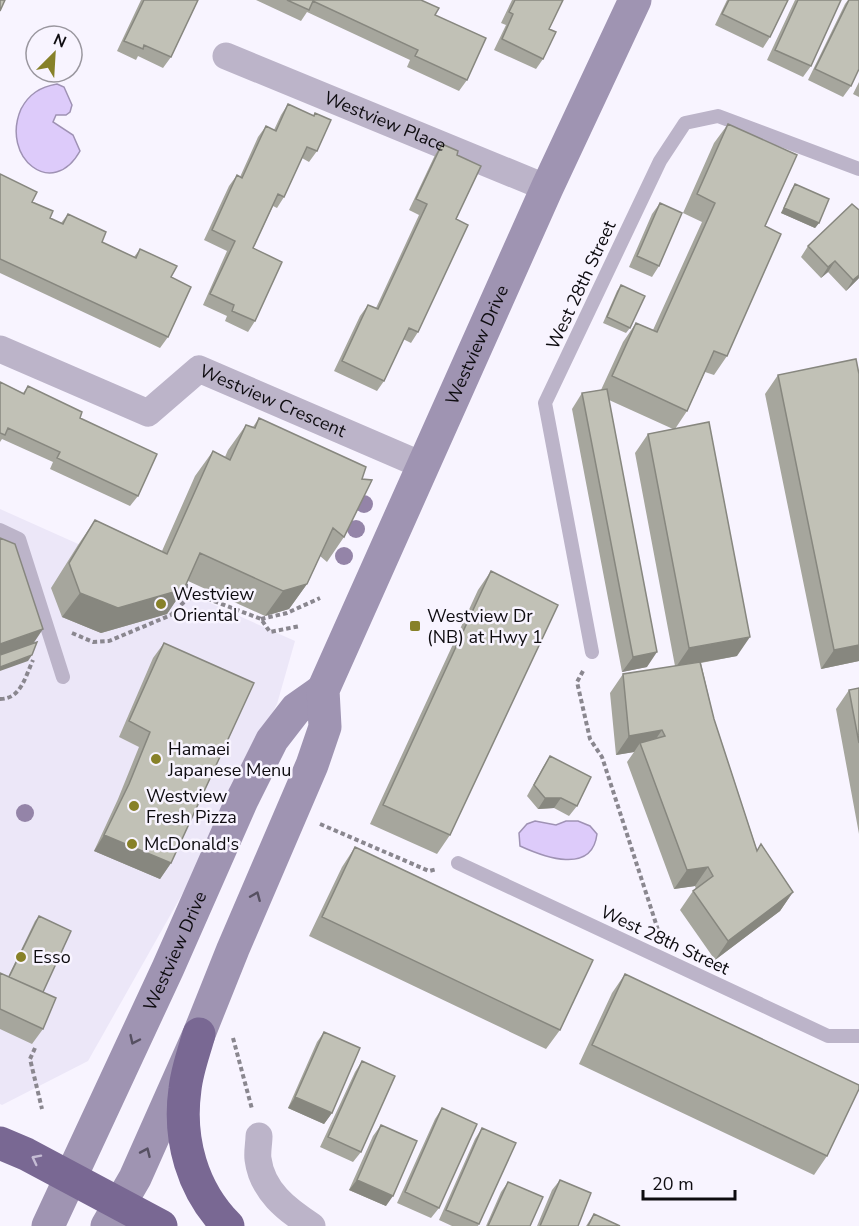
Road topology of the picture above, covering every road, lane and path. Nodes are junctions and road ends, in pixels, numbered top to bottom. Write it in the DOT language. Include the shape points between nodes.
graph roads {
  1 [pos="635,0"];
  2 [pos="226,56"];
  3 [pos="859,169"];
  4 [pos="547,188"];
  5 [pos="0,349"];
  6 [pos="424,466"];
  7 [pos="0,530"];
  8 [pos="187,580"];
  9 [pos="320,598"];
  10 [pos="187,599"];
  11 [pos="173,601"];
  12 [pos="180,605"];
  13 [pos="261,619"];
  14 [pos="300,626"];
  15 [pos="79,636"];
  16 [pos="592,652"];
  17 [pos="36,654"];
  18 [pos="63,677"];
  19 [pos="323,690"];
  20 [pos="0,699"];
  21 [pos="293,810"];
  22 [pos="458,863"];
  23 [pos="668,962"];
  24 [pos="199,1034"];
  25 [pos="233,1035"];
  26 [pos="859,1036"];
  27 [pos="35,1048"];
  28 [pos="42,1109"];
  29 [pos="259,1136"];
  30 [pos="0,1143"];
  31 [pos="71,1177"];
  32 [pos="113,1215"];
  33 [pos="48,1226"];
  34 [pos="161,1226"];
  35 [pos="228,1226"];
  36 [pos="312,1226"];
  1 -- 4 [label="main road, Westview Drive"];
  2 -- 4 [label="street, Westview Place"];
  3 -- 16 [label="lane, West 28th Street" via="718,116 685,123 660,161 545,403"];
  4 -- 6 [label="main road, Westview Drive"];
  5 -- 6 [label="street, Westview Crescent" via="148,414 199,369"];
  6 -- 19 [label="main road, Westview Drive"];
  7 -- 18 [label="lane" via="19,539"];
  8 -- 10 [label="path"];
  9 -- 13 [label="path" via="287,613"];
  10 -- 12 [label="path"];
  10 -- 13 [label="path" via="198,595"];
  11 -- 12 [label="path"];
  12 -- 15 [label="path" via="171,615 109,641 93,642"];
  13 -- 14 [label="path" via="270,632"];
  16 -- 23 [label="path" via="577,682 590,740 602,757"];
  17 -- 20 [label="path" via="18,693"];
  19 -- 21 [label="main road, Westview Drive" via="325,727"];
  19 -- 31 [label="main road, Westview Drive, one-way" via="296,709 272,740"];
  21 -- 22 [label="path" via="429,871"];
  24 -- 21 [label="main road, Westview Drive, one-way"];
  22 -- 23 [label="lane, West 28th Street"];
  23 -- 26 [label="lane, West 28th Street" via="828,1036"];
  32 -- 24 [label="main road, Westview Drive, one-way" via="135,1178"];
  24 -- 35 [label="highway" via="185,1088 183,1121 196,1184 215,1214"];
  25 -- 29 [label="path"];
  27 -- 28 [label="path" via="30,1059"];
  29 -- 36 [label="street" via="258,1158 273,1195"];
  31 -- 30 [label="highway, one-way"];
  31 -- 32 [label="highway"];
  31 -- 33 [label="main road, Westview Drive"];
  32 -- 34 [label="highway"];
}
